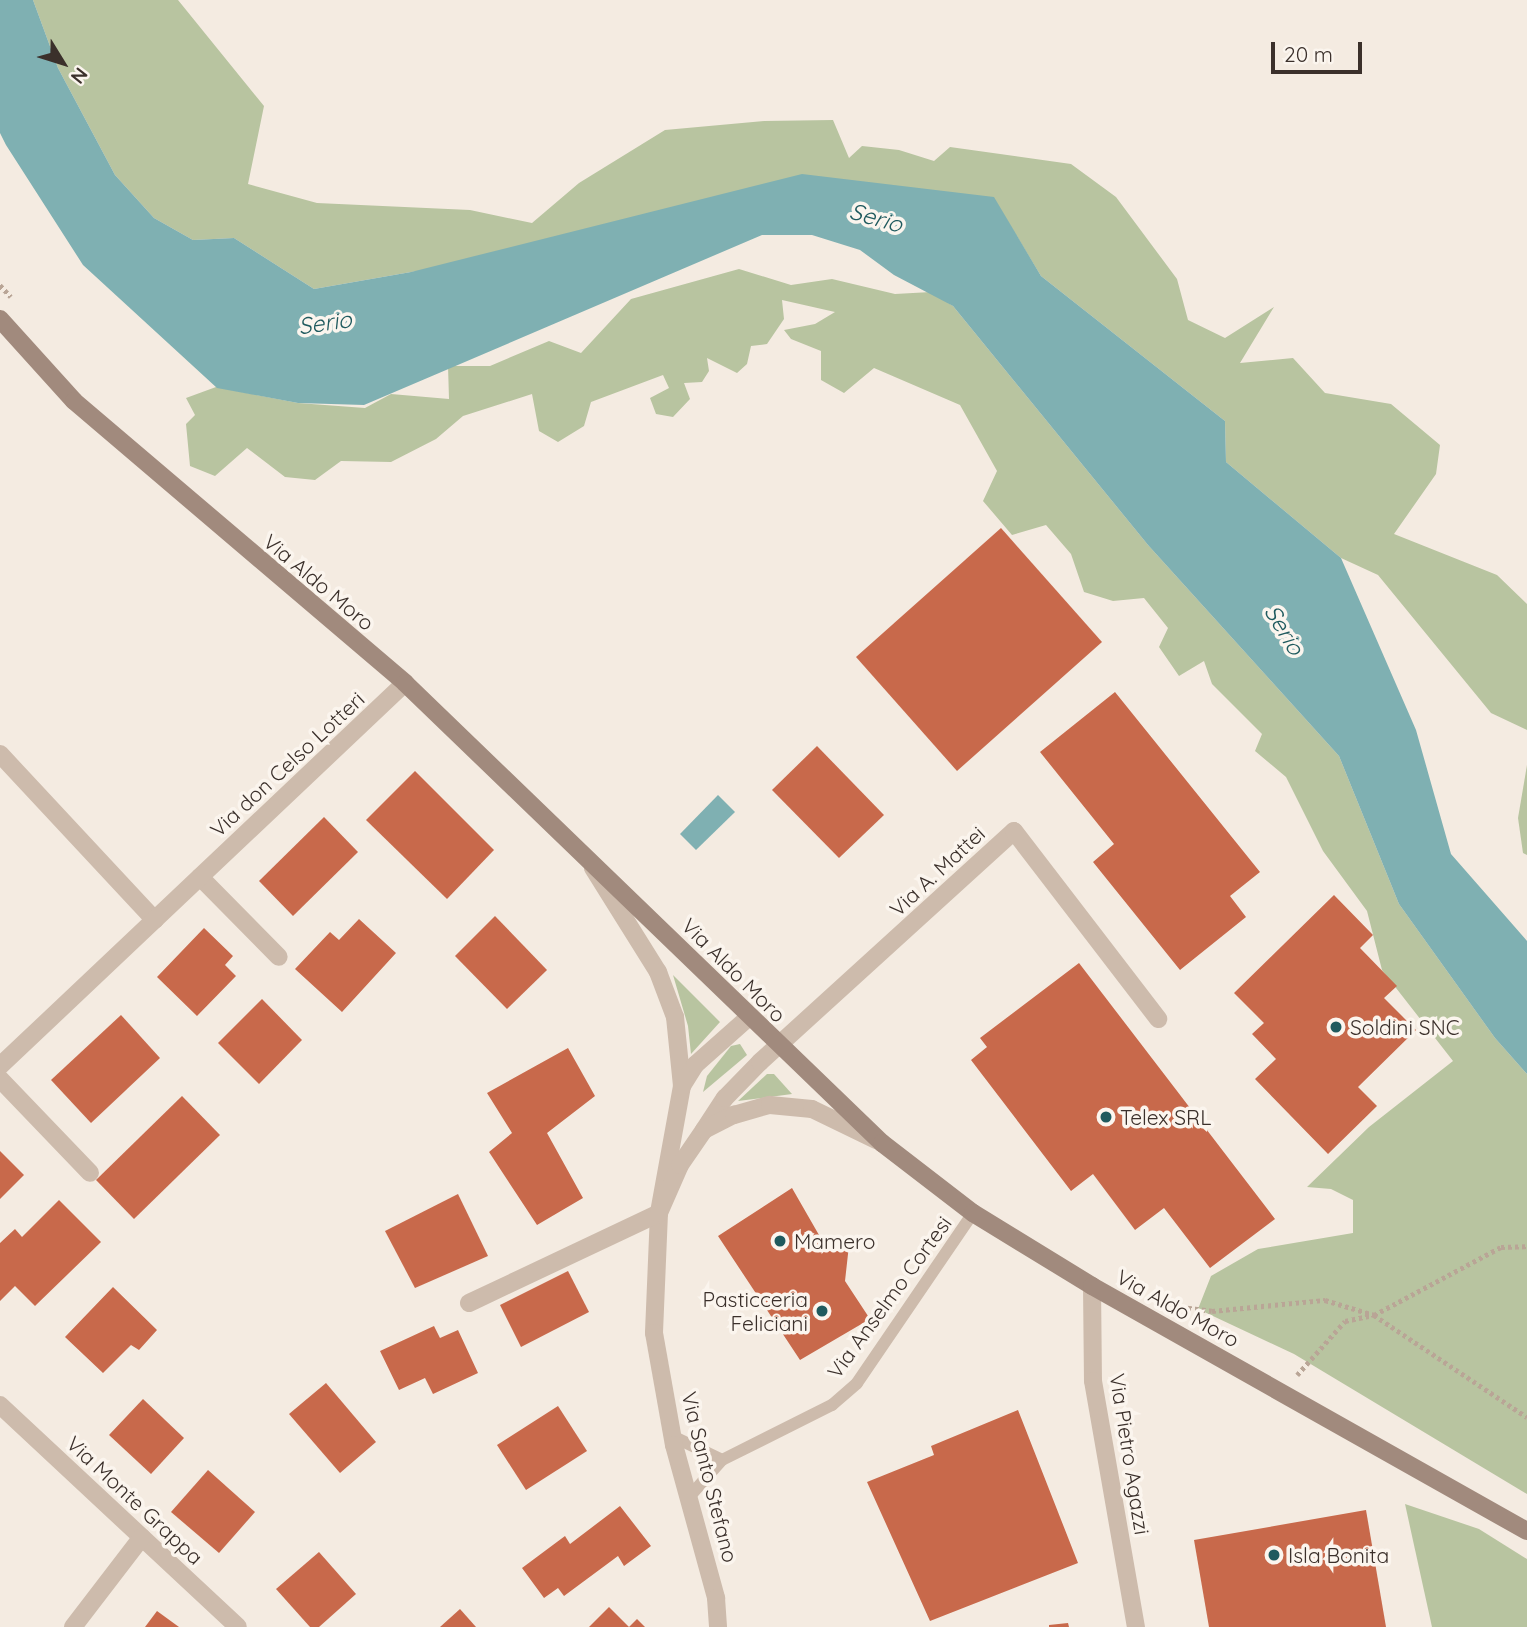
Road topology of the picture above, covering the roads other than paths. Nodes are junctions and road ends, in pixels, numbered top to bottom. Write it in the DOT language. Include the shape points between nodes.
graph roads {
  1 [pos="0,319"];
  2 [pos="405,683"];
  3 [pos="0,754"];
  4 [pos="584,853"];
  5 [pos="200,877"];
  6 [pos="155,920"];
  7 [pos="279,957"];
  8 [pos="748,1018"];
  9 [pos="1158,1019"];
  10 [pos="780,1048"];
  11 [pos="0,1066"];
  12 [pos="0,1079"];
  13 [pos="682,1086"];
  14 [pos="704,1130"];
  15 [pos="882,1143"];
  16 [pos="90,1173"];
  17 [pos="659,1213"];
  18 [pos="974,1213"];
  19 [pos="1092,1286"];
  20 [pos="469,1303"];
  21 [pos="0,1405"];
  22 [pos="672,1436"];
  23 [pos="722,1460"];
  24 [pos="690,1496"];
  25 [pos="1527,1531"];
  26 [pos="142,1537"];
  27 [pos="73,1627"];
  28 [pos="238,1627"];
  29 [pos="718,1627"];
  30 [pos="1136,1627"];
  1 -- 2 [label="street, Via Aldo Moro" via="74,401"];
  2 -- 4 [label="street, Via Aldo Moro"];
  2 -- 5 [label="street, Via don Celso Lotteri"];
  3 -- 6 [label="street"];
  4 -- 8 [label="street, Via Aldo Moro"];
  4 -- 13 [label="street, Via Santo Stefano" via="658,972 675,1017"];
  5 -- 6 [label="street, Via don Celso Lotteri"];
  5 -- 7 [label="street"];
  6 -- 11 [label="street, Via don Celso Lotteri"];
  8 -- 10 [label="street, Via Aldo Moro"];
  8 -- 13 [label="street, Via Santo Stefano" via="695,1065"];
  9 -- 10 [label="street, Via A. Mattei" via="1014,831 798,1026"];
  10 -- 14 [label="street, Via Santo Stefano" via="725,1098"];
  10 -- 15 [label="street, Via Aldo Moro"];
  12 -- 16 [label="street"];
  13 -- 17 [label="street, Via Santo Stefano"];
  14 -- 15 [label="street" via="770,1105 812,1109"];
  14 -- 17 [label="street, Via Santo Stefano" via="680,1165"];
  15 -- 18 [label="street, Via Aldo Moro"];
  17 -- 20 [label="street"];
  17 -- 22 [label="street, Via Santo Stefano" via="654,1333"];
  18 -- 19 [label="street, Via Aldo Moro"];
  18 -- 23 [label="lane, Via Anselmo Cortesi" via="857,1382 832,1405"];
  19 -- 25 [label="street, Via Aldo Moro"];
  19 -- 30 [label="street, Via Pietro Agazzi" via="1093,1381"];
  21 -- 26 [label="street, Via Monte Grappa"];
  22 -- 23 [label="lane"];
  22 -- 24 [label="street, Via Santo Stefano"];
  23 -- 24 [label="lane, Via Anselmo Cortesi"];
  24 -- 29 [label="street, Via Santo Stefano" via="716,1598"];
  26 -- 27 [label="street"];
  26 -- 28 [label="street, Via Monte Grappa"];
}
